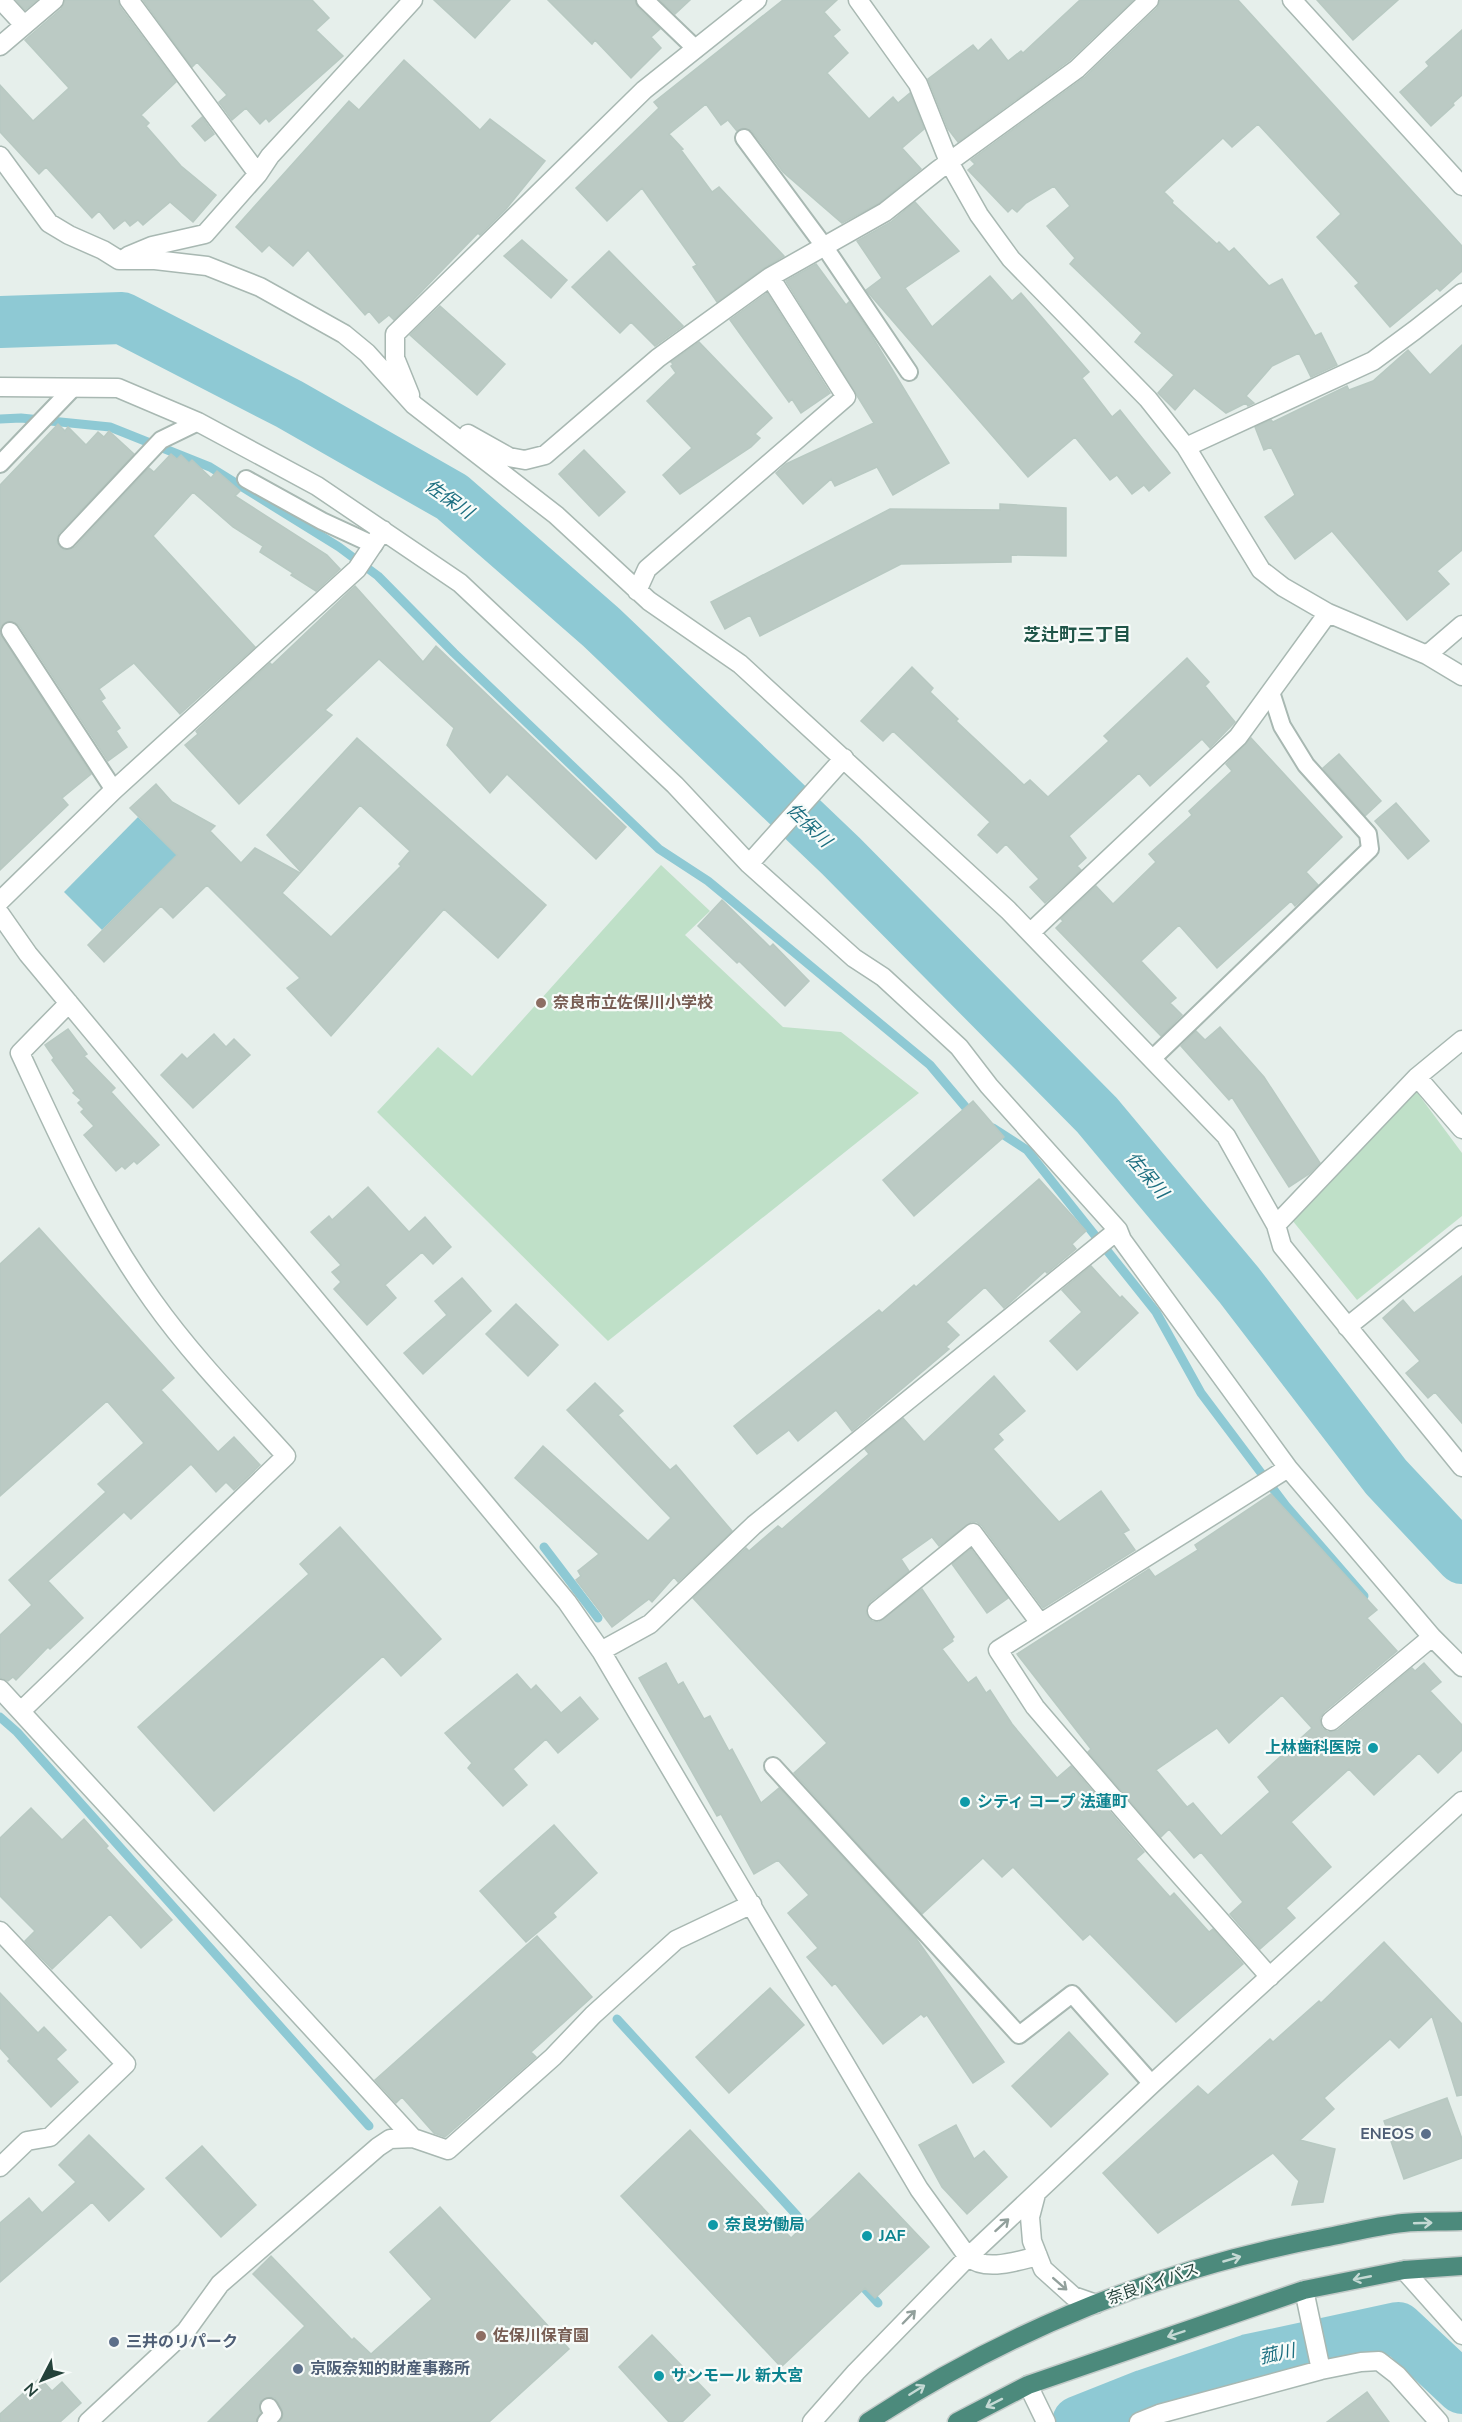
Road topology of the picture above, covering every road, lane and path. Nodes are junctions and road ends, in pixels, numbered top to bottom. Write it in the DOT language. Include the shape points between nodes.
graph roads {
  1 [pos="1,0"];
  2 [pos="54,0"];
  3 [pos="129,0"];
  4 [pos="413,0"];
  5 [pos="645,0"];
  6 [pos="757,0"];
  7 [pos="858,0"];
  8 [pos="1149,0"];
  9 [pos="1292,0"];
  10 [pos="24,25"];
  11 [pos="0,46"];
  12 [pos="696,49"];
  13 [pos="744,138"];
  14 [pos="0,156"];
  15 [pos="949,162"];
  16 [pos="258,174"];
  17 [pos="1462,186"];
  18 [pos="824,246"];
  19 [pos="119,260"];
  20 [pos="770,277"];
  21 [pos="1462,293"];
  22 [pos="909,372"];
  23 [pos="0,387"];
  24 [pos="73,388"];
  25 [pos="414,405"];
  26 [pos="198,422"];
  27 [pos="1186,447"];
  28 [pos="0,464"];
  29 [pos="246,479"];
  30 [pos="379,537"];
  31 [pos="67,540"];
  32 [pos="637,591"];
  33 [pos="1328,613"];
  34 [pos="1462,625"];
  35 [pos="10,631"];
  36 [pos="1426,655"];
  37 [pos="1462,676"];
  38 [pos="1271,693"];
  39 [pos="844,758"];
  40 [pos="114,790"];
  41 [pos="754,857"];
  42 [pos="0,901"];
  43 [pos="0,914"];
  44 [pos="1030,932"];
  45 [pos="69,1003"];
  46 [pos="1462,1040"];
  47 [pos="1152,1059"];
  48 [pos="1417,1077"];
  49 [pos="1462,1129"];
  50 [pos="1276,1225"];
  51 [pos="1118,1230"];
  52 [pos="1462,1235"];
  53 [pos="1347,1327"];
  54 [pos="1462,1467"];
  55 [pos="1288,1468"];
  56 [pos="877,1611"];
  57 [pos="1040,1623"];
  58 [pos="1432,1637"];
  59 [pos="601,1651"];
  60 [pos="1462,1667"];
  61 [pos="0,1689"];
  62 [pos="21,1711"];
  63 [pos="1331,1721"];
  64 [pos="773,1766"];
  65 [pos="1462,1801"];
  66 [pos="752,1904"];
  67 [pos="0,1931"];
  68 [pos="1270,1977"];
  69 [pos="1152,2084"];
  70 [pos="413,2138"];
  71 [pos="0,2167"];
  72 [pos="1036,2194"];
  73 [pos="1462,2221"];
  74 [pos="1038,2256"];
  75 [pos="968,2257"];
  76 [pos="1462,2266"];
  77 [pos="1404,2270"];
  78 [pos="1304,2290"];
  79 [pos="1096,2304"];
  80 [pos="1462,2335"];
  81 [pos="1320,2365"];
  82 [pos="1028,2385"];
  83 [pos="88,2422"];
  84 [pos="812,2422"];
  85 [pos="868,2422"];
  86 [pos="957,2422"];
  87 [pos="1046,2422"];
  88 [pos="1139,2422"];
  89 [pos="1438,2422"];
  1 -- 10 [label="street"];
  2 -- 10 [label="street"];
  3 -- 16 [label="street"];
  4 -- 16 [label="street" via="270,156"];
  5 -- 12 [label="lane"];
  6 -- 12 [label="street"];
  7 -- 15 [label="street" via="918,84"];
  8 -- 15 [label="street" via="1077,69"];
  9 -- 17 [label="street"];
  10 -- 11 [label="street"];
  12 -- 25 [label="street" via="644,90 395,334 395,358"];
  13 -- 18 [label="lane"];
  14 -- 19 [label="street" via="49,223"];
  15 -- 18 [label="street" via="885,212"];
  15 -- 27 [label="street" via="979,215 1011,259 1148,399"];
  16 -- 19 [label="street" via="205,234 153,246"];
  18 -- 20 [label="street"];
  18 -- 22 [label="lane"];
  19 -- 25 [label="street" via="207,266 260,287 344,334"];
  20 -- 25 [label="street" via="658,358 545,455 525,460 509,457"];
  20 -- 32 [label="street" via="846,397 647,569"];
  21 -- 27 [label="street" via="1372,361"];
  23 -- 24 [label="street"];
  24 -- 26 [label="street" via="118,388"];
  24 -- 28 [label="lane"];
  25 -- 32 [label="street" via="556,515"];
  26 -- 30 [label="street" via="317,486"];
  26 -- 31 [label="lane" via="161,440"];
  27 -- 33 [label="street" via="1261,570"];
  29 -- 30 [label="lane" via="322,521"];
  30 -- 40 [label="street" via="357,569"];
  30 -- 41 [label="street" via="460,583"];
  32 -- 39 [label="street" via="740,664"];
  33 -- 36 [label="street"];
  33 -- 38 [label="street"];
  34 -- 36 [label="street"];
  35 -- 40 [label="lane"];
  36 -- 37 [label="street"];
  38 -- 44 [label="street" via="1238,737"];
  38 -- 47 [label="lane" via="1282,726 1306,765 1368,834 1370,849"];
  39 -- 41 [label="street"];
  39 -- 44 [label="street"];
  40 -- 42 [label="street"];
  41 -- 51 [label="street" via="854,958 883,977 958,1047"];
  43 -- 45 [label="street"];
  44 -- 47 [label="street"];
  45 -- 59 [label="street" via="560,1593"];
  45 -- 62 [label="street" via="20,1053 86,1195 154,1302 286,1456"];
  46 -- 48 [label="street"];
  47 -- 50 [label="street" via="1226,1136"];
  48 -- 49 [label="street"];
  48 -- 50 [label="street"];
  50 -- 53 [label="street" via="1282,1246"];
  51 -- 55 [label="street"];
  51 -- 59 [label="street" via="754,1525 650,1624"];
  52 -- 53 [label="street"];
  53 -- 54 [label="street"];
  55 -- 57 [label="street"];
  55 -- 58 [label="street"];
  56 -- 57 [label="street" via="973,1533"];
  57 -- 68 [label="street" via="998,1650 1035,1707"];
  58 -- 60 [label="street"];
  58 -- 63 [label="street"];
  59 -- 66 [label="street"];
  61 -- 62 [label="street"];
  62 -- 70 [label="street"];
  64 -- 69 [label="lane" via="1019,2035 1072,1994"];
  65 -- 68 [label="street"];
  66 -- 70 [label="street" via="676,1940 448,2150"];
  66 -- 75 [label="street" via="919,2190"];
  67 -- 71 [label="street" via="126,2064 50,2137 27,2141"];
  68 -- 69 [label="street"];
  69 -- 72 [label="street"];
  70 -- 83 [label="street" via="390,2139 378,2147 220,2284 186,2331"];
  72 -- 74 [label="street" via="1030,2217"];
  75 -- 72 [label="street, one-way"];
  79 -- 73 [label="highway, 奈良バイパス, one-way" via="1144,2284 1262,2250 1402,2223"];
  74 -- 75 [label="street" via="988,2264 975,2263"];
  74 -- 79 [label="street, one-way" via="1043,2270 1073,2296"];
  84 -- 75 [label="street, one-way"];
  76 -- 77 [label="highway"];
  77 -- 78 [label="highway, one-way"];
  77 -- 80 [label="street"];
  78 -- 81 [label="street"];
  78 -- 82 [label="highway, one-way"];
  85 -- 79 [label="highway, 奈良バイパス, one-way" via="922,2386 1029,2331"];
  81 -- 88 [label="street"];
  81 -- 89 [label="street" via="1379,2361 1397,2375"];
  82 -- 86 [label="highway, one-way"];
  82 -- 87 [label="street"];
}
